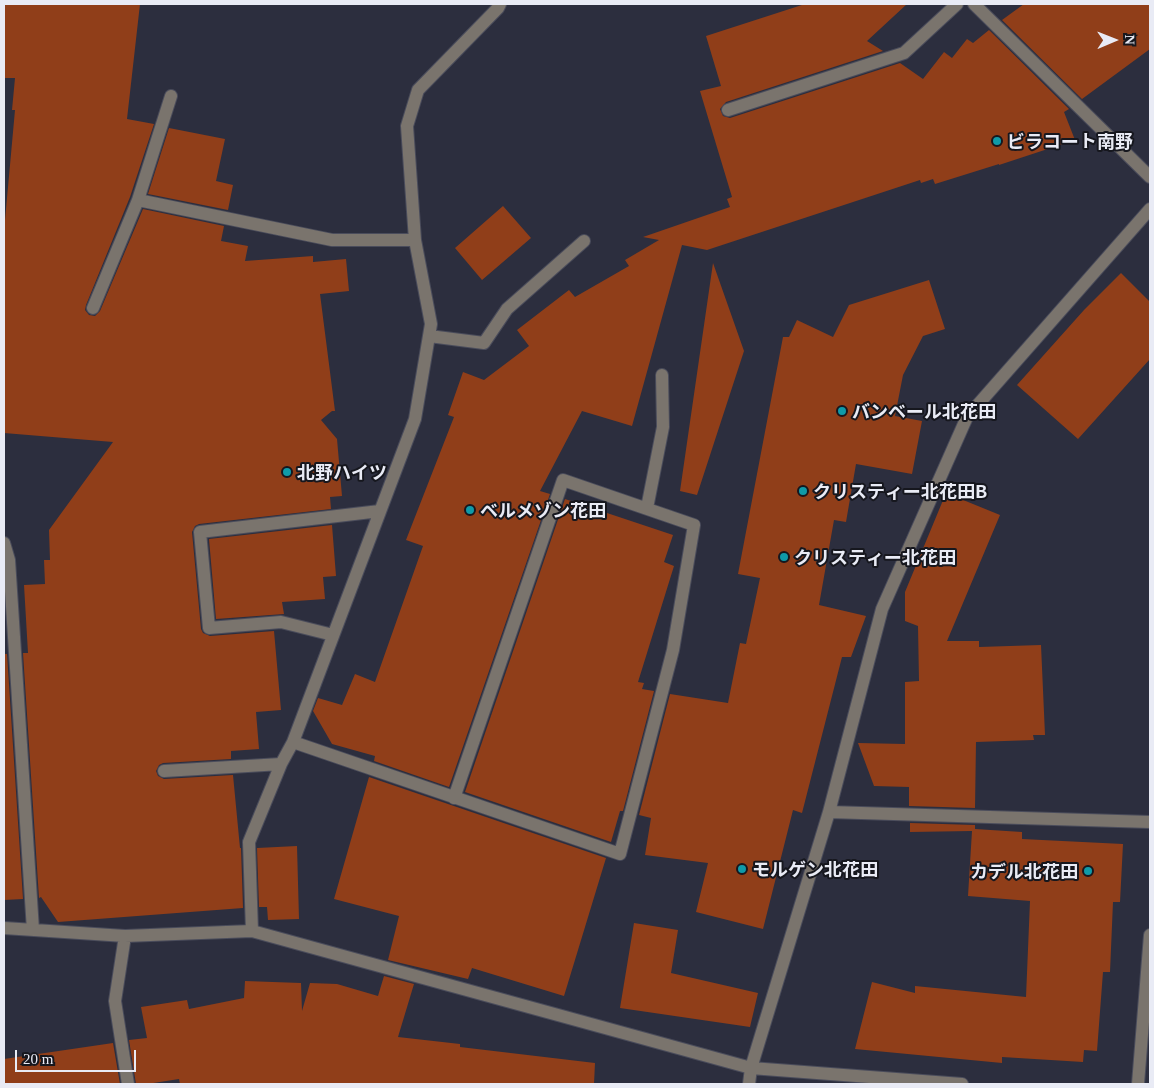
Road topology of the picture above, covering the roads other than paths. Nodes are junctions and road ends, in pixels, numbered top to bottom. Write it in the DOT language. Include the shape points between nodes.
graph roads {
  1 [pos="500,4"];
  2 [pos="957,4"];
  3 [pos="974,4"];
  4 [pos="171,96"];
  5 [pos="728,110"];
  6 [pos="1150,177"];
  7 [pos="138,200"];
  8 [pos="1150,210"];
  9 [pos="415,240"];
  10 [pos="584,241"];
  11 [pos="94,308"];
  12 [pos="429,336"];
  13 [pos="662,376"];
  14 [pos="646,508"];
  15 [pos="380,511"];
  16 [pos="4,543"];
  17 [pos="333,635"];
  18 [pos="293,742"];
  19 [pos="281,764"];
  20 [pos="164,771"];
  21 [pos="454,798"];
  22 [pos="829,812"];
  23 [pos="1150,822"];
  24 [pos="4,928"];
  25 [pos="33,930"];
  26 [pos="252,931"];
  27 [pos="1150,935"];
  28 [pos="125,936"];
  29 [pos="751,1068"];
  30 [pos="128,1084"];
  31 [pos="749,1084"];
  32 [pos="962,1084"];
  33 [pos="1138,1084"];
  1 -- 9 [label="street" via="418,90 407,126"];
  2 -- 5 [label="street" via="904,53"];
  3 -- 6 [label="street"];
  4 -- 7 [label="street"];
  7 -- 9 [label="street" via="332,240"];
  7 -- 11 [label="street"];
  8 -- 22 [label="street" via="967,417 882,609"];
  9 -- 12 [label="street" via="431,324"];
  10 -- 12 [label="street" via="507,309 484,343"];
  12 -- 15 [label="street" via="415,419"];
  13 -- 14 [label="street" via="663,427"];
  14 -- 21 [label="street" via="563,480"];
  14 -- 21 [label="street" via="694,525 672,650 620,854"];
  15 -- 17 [label="street"];
  15 -- 17 [label="street" via="200,532 209,628 281,622"];
  16 -- 25 [label="street" via="9,560"];
  17 -- 18 [label="street"];
  18 -- 19 [label="street"];
  18 -- 21 [label="street"];
  19 -- 20 [label="street"];
  19 -- 26 [label="street" via="249,842"];
  22 -- 23 [label="street"];
  22 -- 29 [label="street"];
  24 -- 25 [label="street"];
  25 -- 28 [label="street"];
  26 -- 28 [label="street"];
  26 -- 29 [label="street"];
  27 -- 33 [label="street"];
  28 -- 30 [label="street" via="115,1001"];
  29 -- 31 [label="street"];
  29 -- 32 [label="street"];
}
